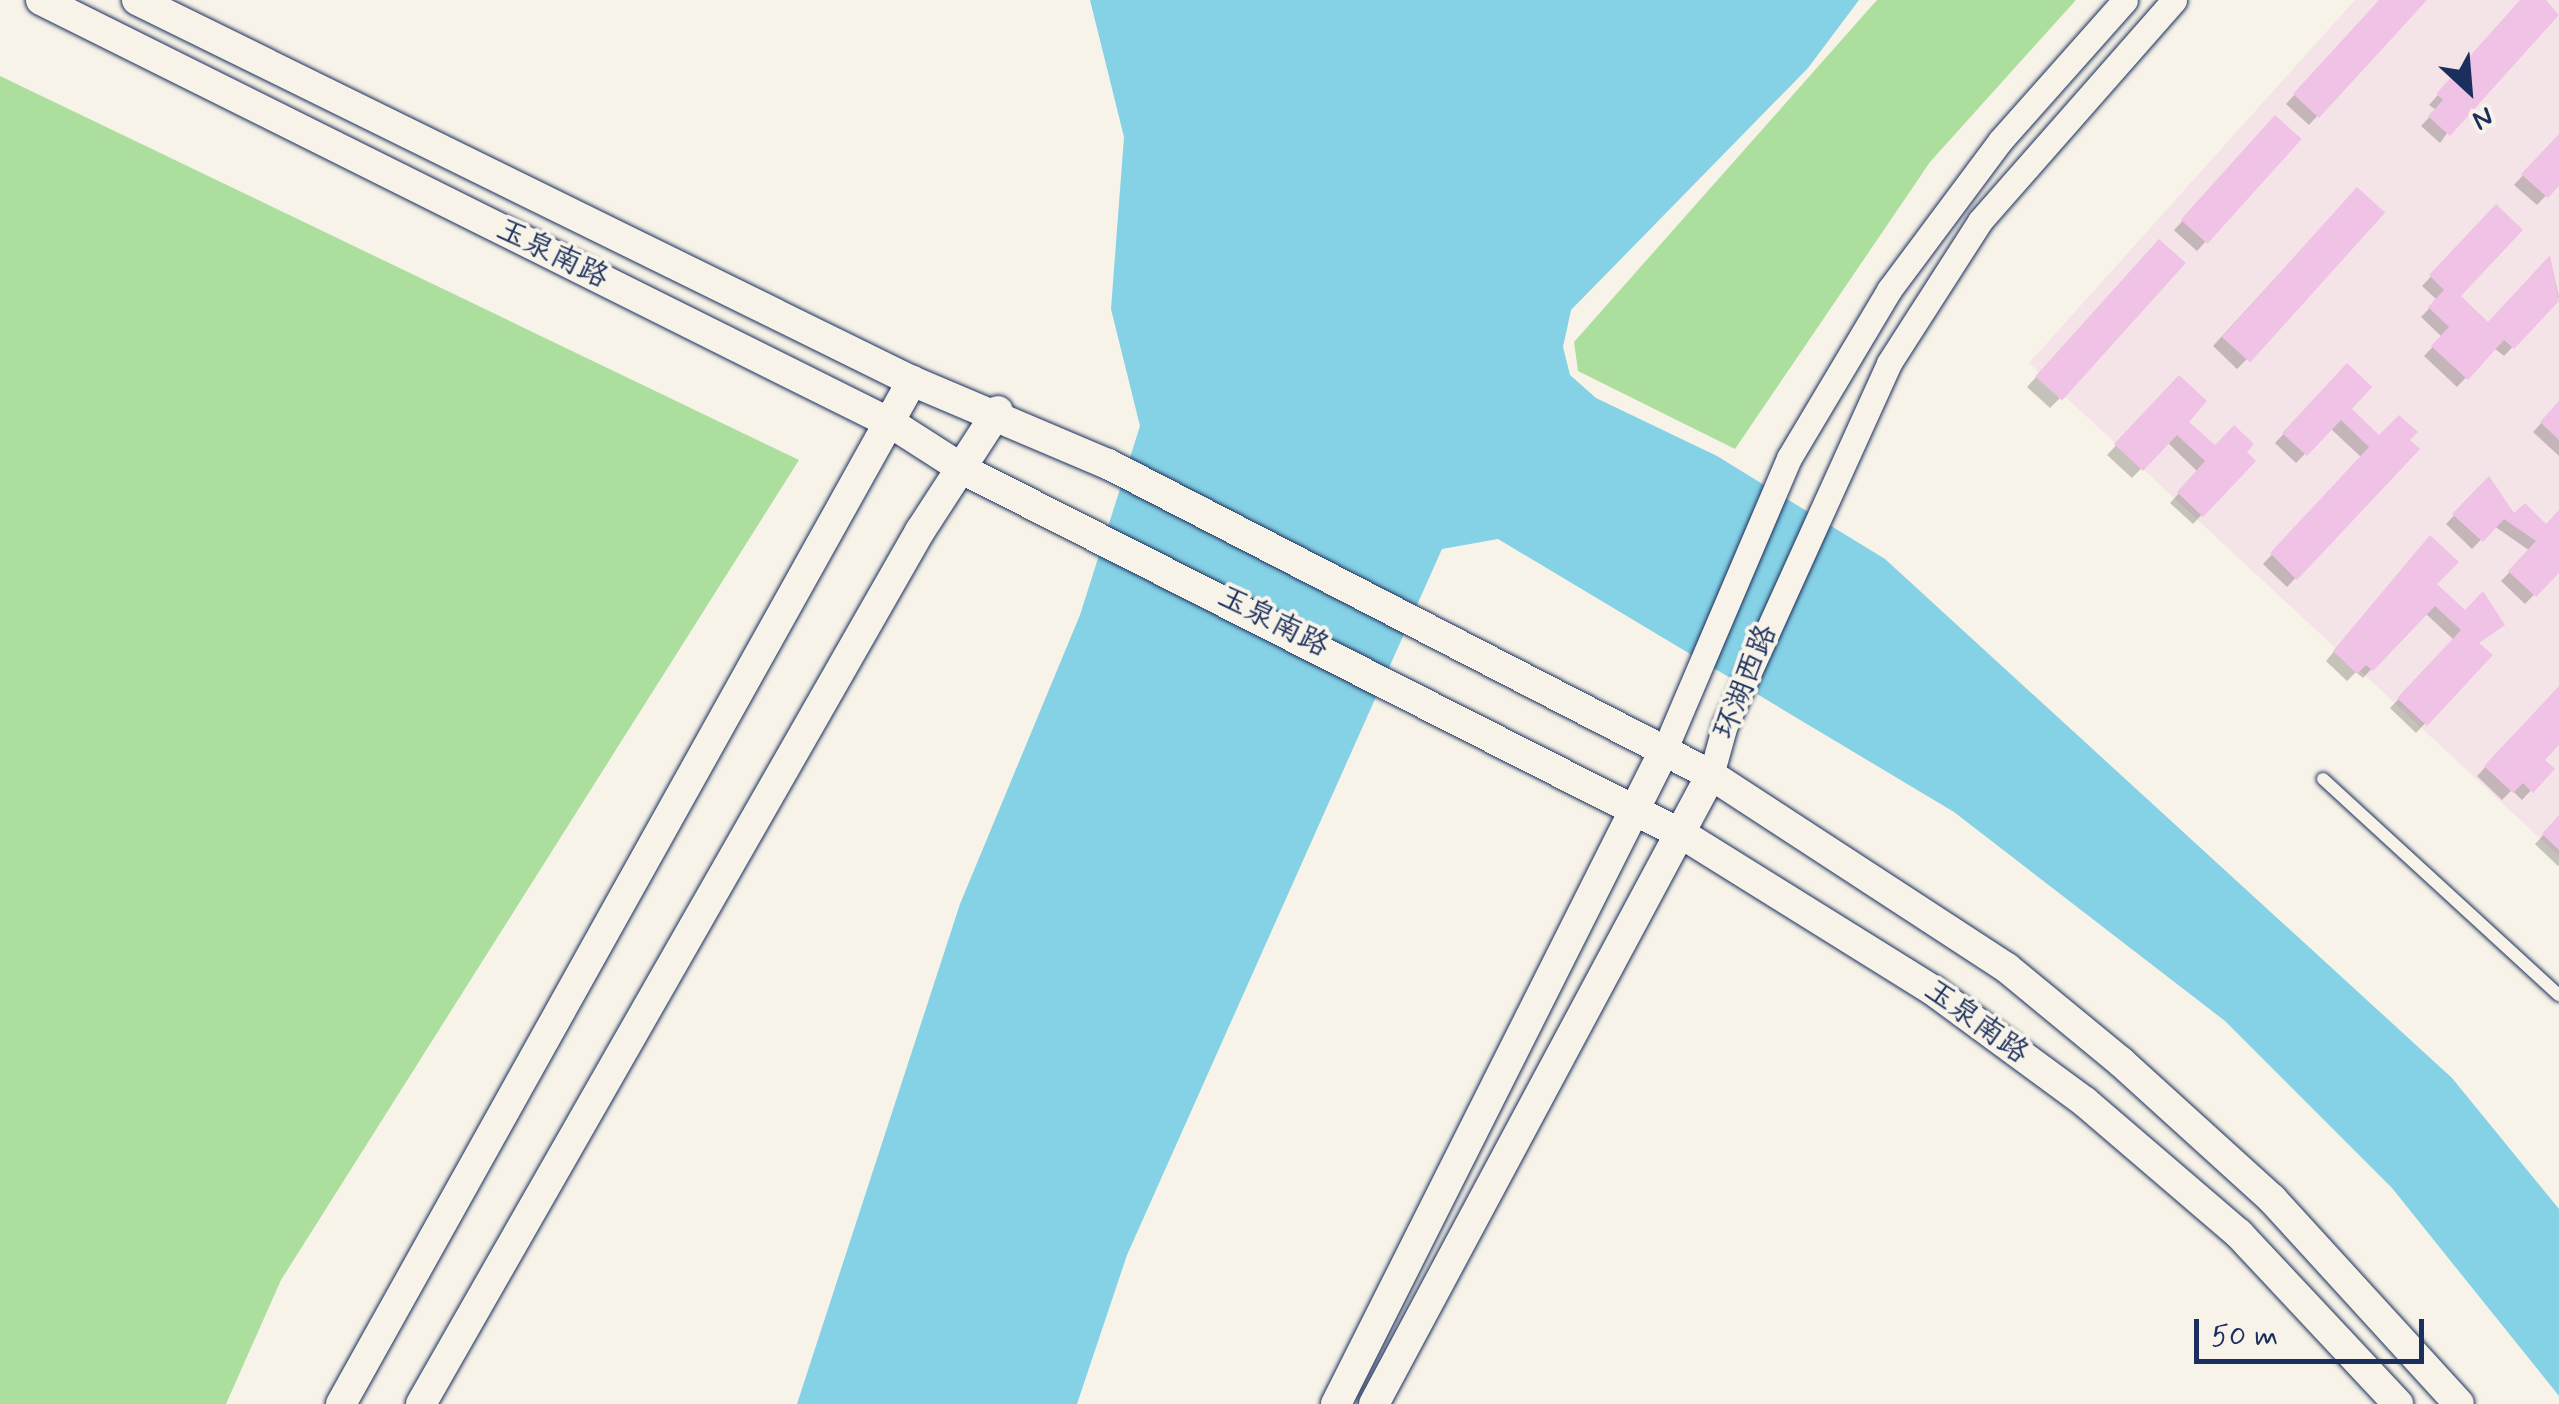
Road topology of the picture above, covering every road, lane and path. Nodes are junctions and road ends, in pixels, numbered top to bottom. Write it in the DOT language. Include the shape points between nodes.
graph roads {
  1 [pos="41,0"];
  2 [pos="137,0"];
  3 [pos="2125,0"];
  4 [pos="2174,0"];
  5 [pos="912,381"];
  6 [pos="998,412"];
  7 [pos="894,425"];
  8 [pos="964,470"];
  9 [pos="1664,751"];
  10 [pos="1712,775"];
  11 [pos="2323,779"];
  12 [pos="1640,812"];
  13 [pos="1685,836"];
  14 [pos="2559,994"];
  15 [pos="341,1404"];
  16 [pos="421,1404"];
  17 [pos="1336,1404"];
  18 [pos="1374,1404"];
  19 [pos="2398,1404"];
  20 [pos="2459,1404"];
  1 -- 7 [label="street, 玉泉南路"];
  2 -- 5 [label="street, 玉泉南路"];
  3 -- 9 [label="street, 环湖西路" via="2000,141 1889,290 1788,458"];
  4 -- 10 [label="street, 环湖西路" via="1980,220 1888,364 1725,725"];
  5 -- 6 [label="street, 玉泉南路"];
  5 -- 7 [label="street"];
  6 -- 8 [label="street"];
  6 -- 9 [label="street, 玉泉南路"];
  7 -- 8 [label="street, 玉泉南路"];
  7 -- 15 [label="street"];
  8 -- 12 [label="street, 玉泉南路" via="1086,526"];
  8 -- 16 [label="street" via="920,532"];
  9 -- 10 [label="street, 玉泉南路"];
  9 -- 12 [label="street, 环湖西路"];
  10 -- 13 [label="street, 环湖西路"];
  10 -- 20 [label="street, 玉泉南路" via="2007,968 2121,1062 2272,1199"];
  11 -- 14 [label="lane"];
  12 -- 13 [label="street, 玉泉南路"];
  12 -- 17 [label="street, 环湖西路"];
  13 -- 18 [label="street, 环湖西路"];
  13 -- 19 [label="street, 玉泉南路" via="1934,991 2086,1102 2239,1234"];
}
